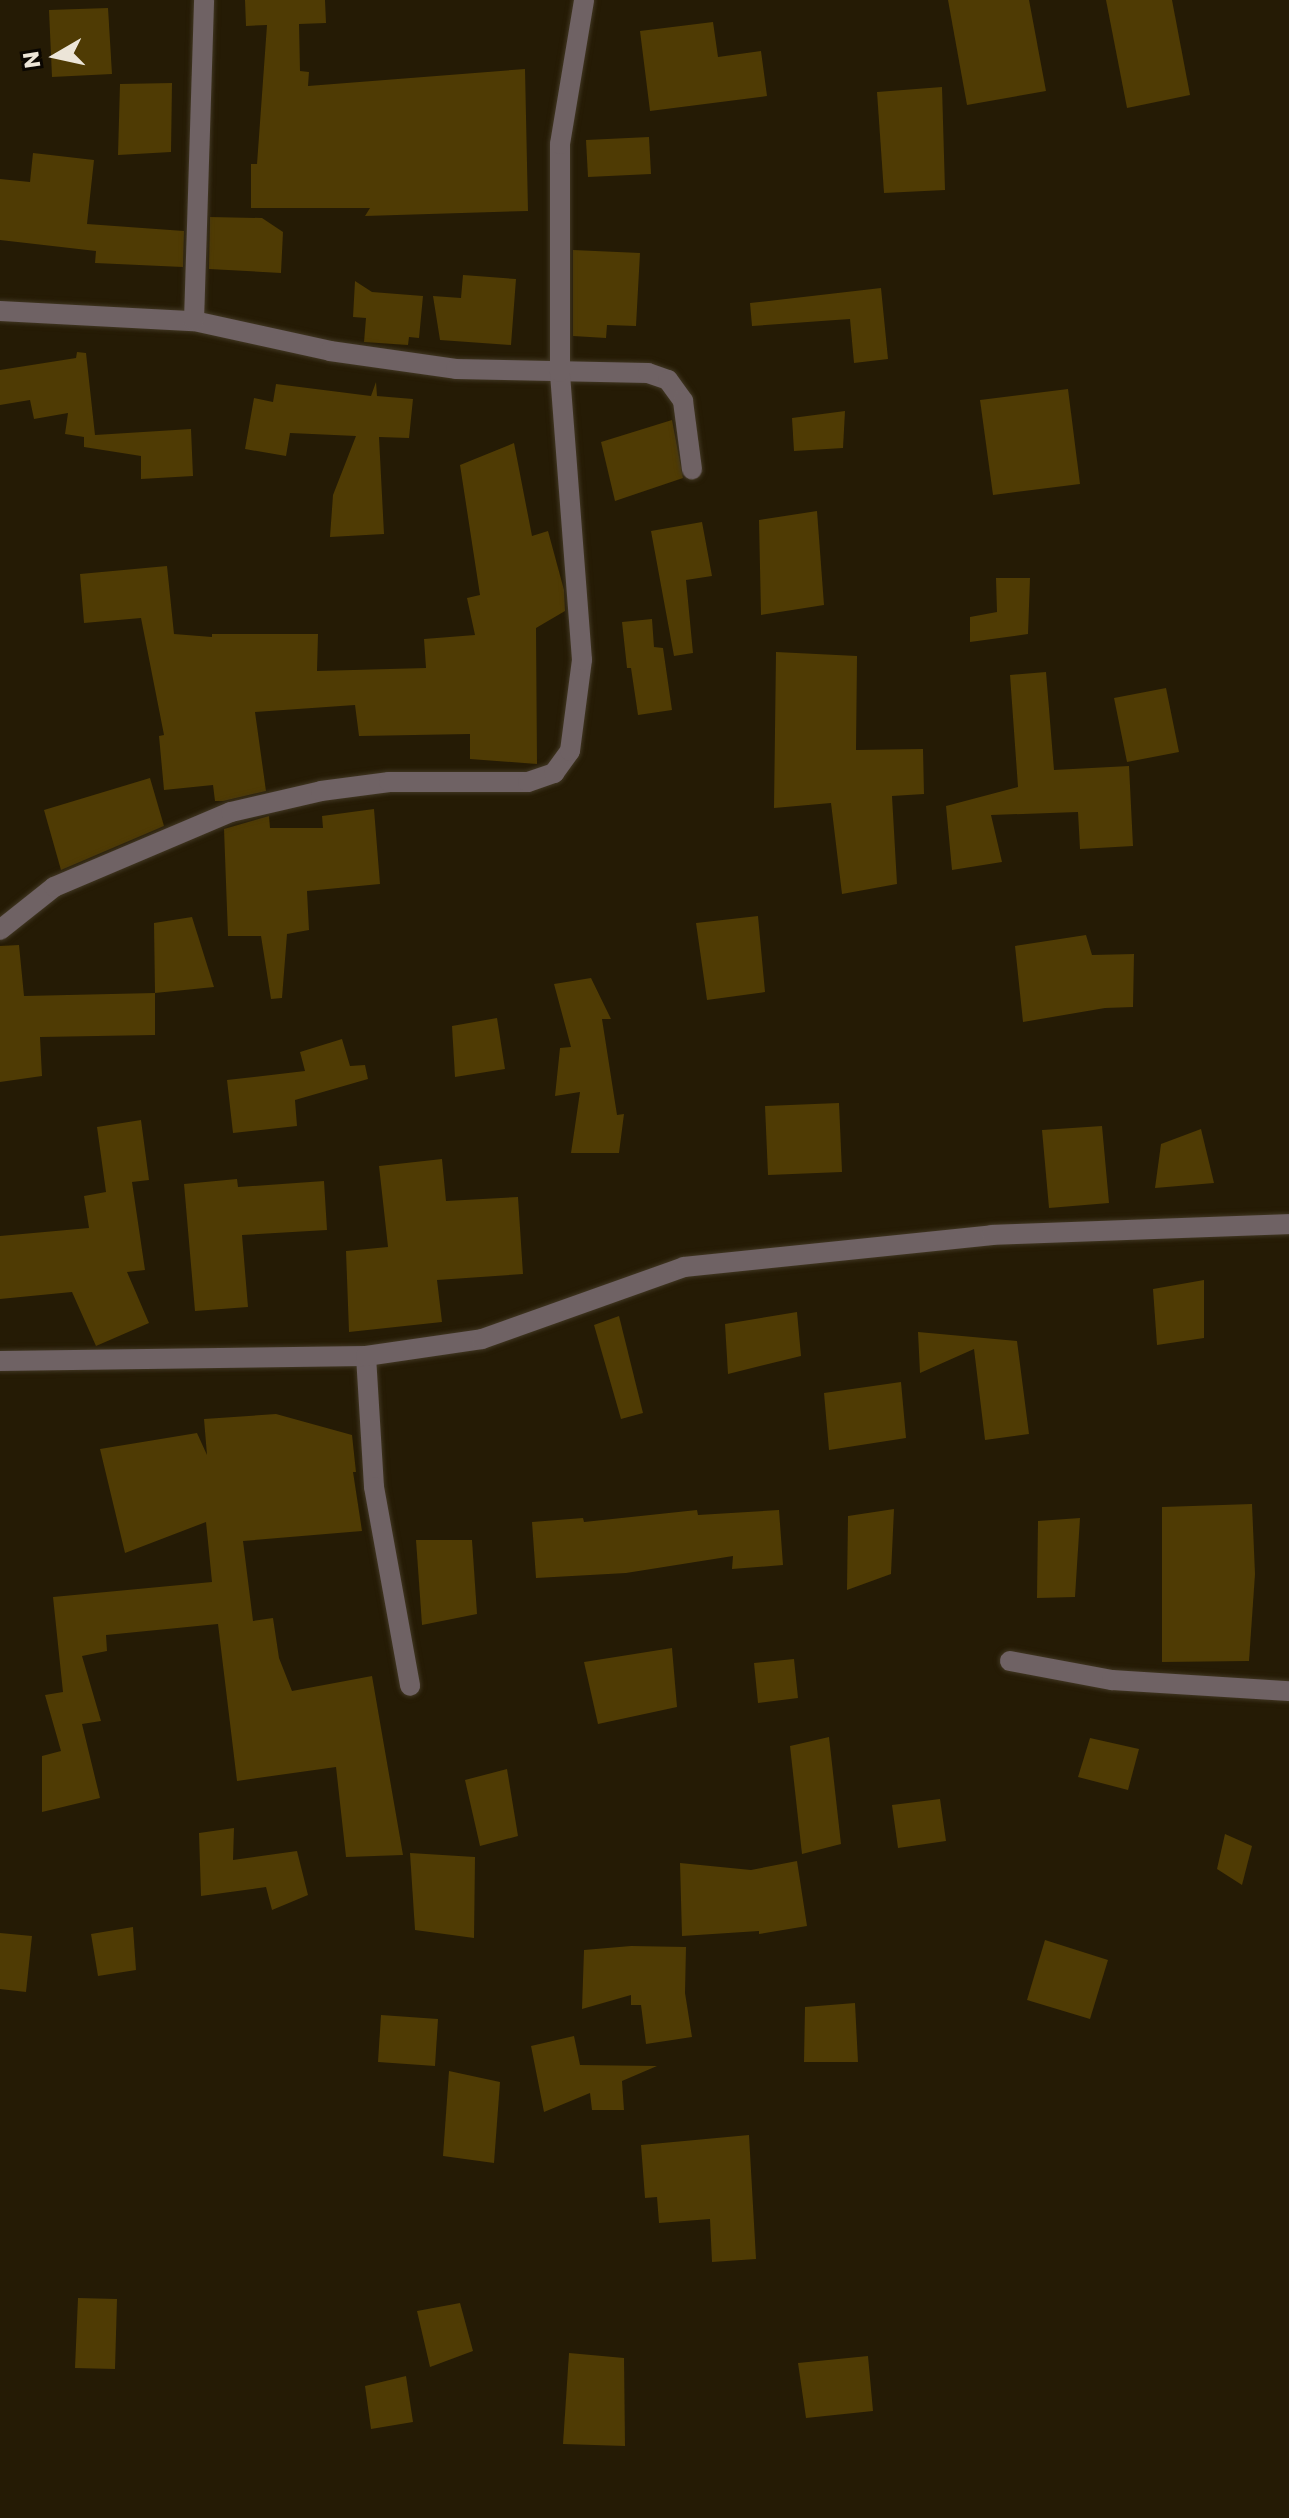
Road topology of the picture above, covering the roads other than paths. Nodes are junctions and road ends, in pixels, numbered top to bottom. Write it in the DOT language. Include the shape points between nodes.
graph roads {
  1 [pos="204,0"];
  2 [pos="584,0"];
  3 [pos="0,311"];
  4 [pos="194,321"];
  5 [pos="560,372"];
  6 [pos="692,469"];
  7 [pos="0,930"];
  8 [pos="1289,1224"];
  9 [pos="366,1356"];
  10 [pos="0,1361"];
  11 [pos="1010,1661"];
  12 [pos="410,1686"];
  13 [pos="1289,1691"];
  1 -- 4 [label="street"];
  2 -- 5 [label="street" via="560,144"];
  3 -- 4 [label="street"];
  4 -- 5 [label="street" via="330,351 456,369"];
  5 -- 6 [label="street" via="648,373 668,380 683,401"];
  5 -- 7 [label="street" via="582,660 570,751 554,773 528,782 389,782 231,812 54,887"];
  8 -- 9 [label="street" via="992,1235 684,1267 482,1339"];
  9 -- 10 [label="street"];
  9 -- 12 [label="street" via="374,1487"];
  11 -- 13 [label="street" via="1112,1680"];
}
